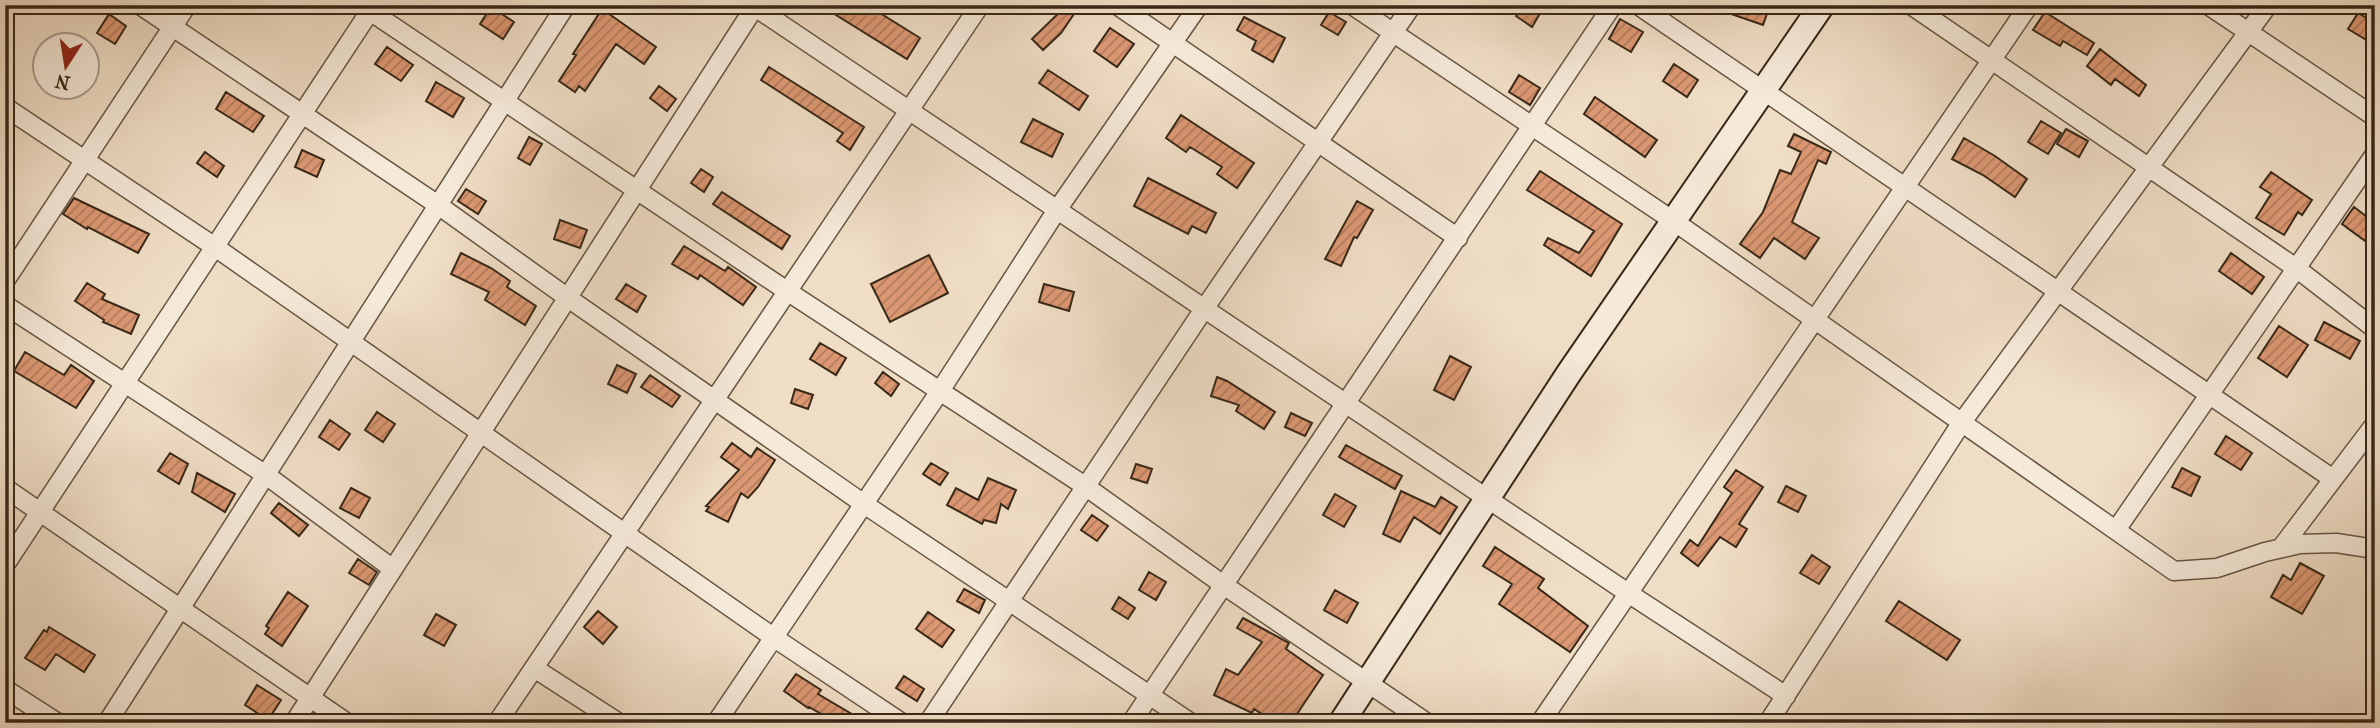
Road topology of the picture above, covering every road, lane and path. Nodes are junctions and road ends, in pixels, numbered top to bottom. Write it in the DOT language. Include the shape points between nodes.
graph roads {
  1 [pos="140,5"];
  2 [pos="187,5"];
  3 [pos="566,5"];
  4 [pos="980,5"];
  5 [pos="1117,5"];
  6 [pos="1199,5"];
  7 [pos="1352,5"];
  8 [pos="1412,5"];
  9 [pos="1614,5"];
  10 [pos="1638,5"];
  11 [pos="1822,5"];
  12 [pos="1911,5"];
  13 [pos="2029,5"];
  14 [pos="2208,5"];
  15 [pos="2267,5"];
  16 [pos="754,6"];
  17 [pos="368,7"];
  18 [pos="173,26"];
  19 [pos="2248,32"];
  20 [pos="1393,33"];
  21 [pos="1172,43"];
  22 [pos="1992,60"];
  23 [pos="1764,91"];
  24 [pos="504,102"];
  25 [pos="5,107"];
  26 [pos="909,110"];
  27 [pos="302,114"];
  28 [pos="2375,117"];
  29 [pos="1532,127"];
  30 [pos="1318,142"];
  31 [pos="2375,154"];
  32 [pos="85,160"];
  33 [pos="2149,167"];
  34 [pos="1904,188"];
  35 [pos="638,189"];
  36 [pos="438,205"];
  37 [pos="1057,210"];
  38 [pos="1675,222"];
  39 [pos="1458,238"];
  40 [pos="215,247"];
  41 [pos="2296,268"];
  42 [pos="5,281"];
  43 [pos="787,291"];
  44 [pos="2057,292"];
  45 [pos="568,298"];
  46 [pos="5,305"];
  47 [pos="1204,309"];
  48 [pos="1815,319"];
  49 [pos="2375,329"];
  50 [pos="351,341"];
  51 [pos="126,382"];
  52 [pos="940,391"];
  53 [pos="2208,395"];
  54 [pos="715,399"];
  55 [pos="1347,404"];
  56 [pos="1962,422"];
  57 [pos="2375,424"];
  58 [pos="481,432"];
  59 [pos="266,475"];
  60 [pos="2333,479"];
  61 [pos="1085,486"];
  62 [pos="5,488"];
  63 [pos="1486,498"];
  64 [pos="864,504"];
  65 [pos="40,512"];
  66 [pos="2116,530"];
  67 [pos="625,533"];
  68 [pos="2281,548"];
  69 [pos="2375,549"];
  70 [pos="5,565"];
  71 [pos="393,569"];
  72 [pos="1225,586"];
  73 [pos="1628,593"];
  74 [pos="1008,601"];
  75 [pos="181,608"];
  76 [pos="773,638"];
  77 [pos="534,668"];
  78 [pos="1368,682"];
  79 [pos="5,689"];
  80 [pos="1150,695"];
  81 [pos="1786,696"];
  82 [pos="311,698"];
  83 [pos="58,723"];
  84 [pos="107,723"];
  85 [pos="295,723"];
  86 [pos="347,723"];
  87 [pos="496,723"];
  88 [pos="619,723"];
  89 [pos="716,723"];
  90 [pos="902,723"];
  91 [pos="928,723"];
  92 [pos="1131,723"];
  93 [pos="1191,723"];
  94 [pos="1341,723"];
  95 [pos="1427,723"];
  96 [pos="1540,723"];
  97 [pos="1768,723"];
  1 -- 18 [label="street"];
  2 -- 18 [label="street"];
  3 -- 24 [label="street"];
  4 -- 26 [label="street"];
  5 -- 21 [label="street"];
  6 -- 21 [label="street"];
  7 -- 20 [label="street"];
  8 -- 20 [label="street"];
  9 -- 29 [label="street"];
  10 -- 23 [label="street"];
  11 -- 23 [label="main road"];
  12 -- 22 [label="street"];
  13 -- 22 [label="street"];
  14 -- 19 [label="street"];
  15 -- 19 [label="street"];
  16 -- 26 [label="street"];
  16 -- 35 [label="street"];
  17 -- 24 [label="street"];
  17 -- 27 [label="street"];
  18 -- 27 [label="street"];
  18 -- 32 [label="street"];
  19 -- 28 [label="street"];
  19 -- 33 [label="street"];
  20 -- 29 [label="street"];
  20 -- 30 [label="street"];
  21 -- 30 [label="street"];
  21 -- 37 [label="street"];
  22 -- 33 [label="street"];
  22 -- 34 [label="street"];
  23 -- 34 [label="street"];
  23 -- 38 [label="main road"];
  24 -- 35 [label="street"];
  24 -- 36 [label="street"];
  25 -- 32 [label="street"];
  26 -- 37 [label="street"];
  26 -- 43 [label="street"];
  27 -- 36 [label="street"];
  27 -- 40 [label="street"];
  29 -- 38 [label="street"];
  29 -- 39 [label="street"];
  30 -- 39 [label="street"];
  30 -- 47 [label="street"];
  31 -- 41 [label="street"];
  32 -- 40 [label="street"];
  32 -- 42 [label="street"];
  33 -- 41 [label="street"];
  33 -- 44 [label="street"];
  34 -- 44 [label="street"];
  34 -- 48 [label="street"];
  35 -- 43 [label="street"];
  35 -- 45 [label="street"];
  36 -- 45 [label="street"];
  36 -- 50 [label="street"];
  37 -- 47 [label="street"];
  37 -- 52 [label="street"];
  38 -- 48 [label="street"];
  38 -- 63 [label="main road"];
  39 -- 55 [label="street"];
  40 -- 50 [label="street"];
  40 -- 51 [label="street"];
  41 -- 49 [label="street"];
  41 -- 53 [label="street"];
  43 -- 52 [label="street"];
  43 -- 54 [label="street"];
  44 -- 53 [label="street"];
  44 -- 56 [label="street"];
  45 -- 54 [label="street"];
  45 -- 58 [label="street"];
  46 -- 51 [label="street"];
  47 -- 55 [label="street"];
  47 -- 61 [label="street"];
  48 -- 56 [label="street"];
  48 -- 73 [label="street"];
  50 -- 58 [label="street"];
  50 -- 59 [label="street"];
  51 -- 59 [label="street"];
  51 -- 65 [label="street"];
  52 -- 61 [label="street"];
  52 -- 64 [label="street"];
  53 -- 60 [label="street"];
  53 -- 66 [label="street"];
  54 -- 64 [label="street"];
  54 -- 67 [label="street"];
  55 -- 63 [label="street"];
  55 -- 72 [label="street"];
  56 -- 66 [label="street"];
  56 -- 81 [label="street"];
  57 -- 60 [label="street"];
  58 -- 67 [label="street"];
  58 -- 71 [label="street"];
  59 -- 71 [label="street"];
  59 -- 75 [label="street"];
  60 -- 68 [label="street"];
  61 -- 72 [label="street"];
  61 -- 74 [label="street"];
  62 -- 65 [label="street"];
  63 -- 73 [label="street"];
  63 -- 78 [label="main road"];
  64 -- 74 [label="street"];
  64 -- 76 [label="street"];
  65 -- 70 [label="street"];
  65 -- 75 [label="street"];
  66 -- 68 [label="street" via="2174,571 2217,568"];
  67 -- 76 [label="street"];
  67 -- 77 [label="street"];
  68 -- 69 [label="street" via="2336,543"];
  71 -- 82 [label="street"];
  72 -- 78 [label="street"];
  72 -- 80 [label="street"];
  73 -- 81 [label="street"];
  73 -- 96 [label="street"];
  74 -- 80 [label="street"];
  74 -- 91 [label="street"];
  75 -- 82 [label="street"];
  75 -- 84 [label="street"];
  76 -- 89 [label="street"];
  76 -- 90 [label="street"];
  77 -- 87 [label="street"];
  77 -- 88 [label="street"];
  78 -- 94 [label="main road"];
  78 -- 95 [label="street"];
  79 -- 83 [label="street"];
  80 -- 92 [label="street"];
  80 -- 93 [label="street"];
  81 -- 97 [label="street"];
  82 -- 85 [label="street"];
  82 -- 86 [label="street"];
}
